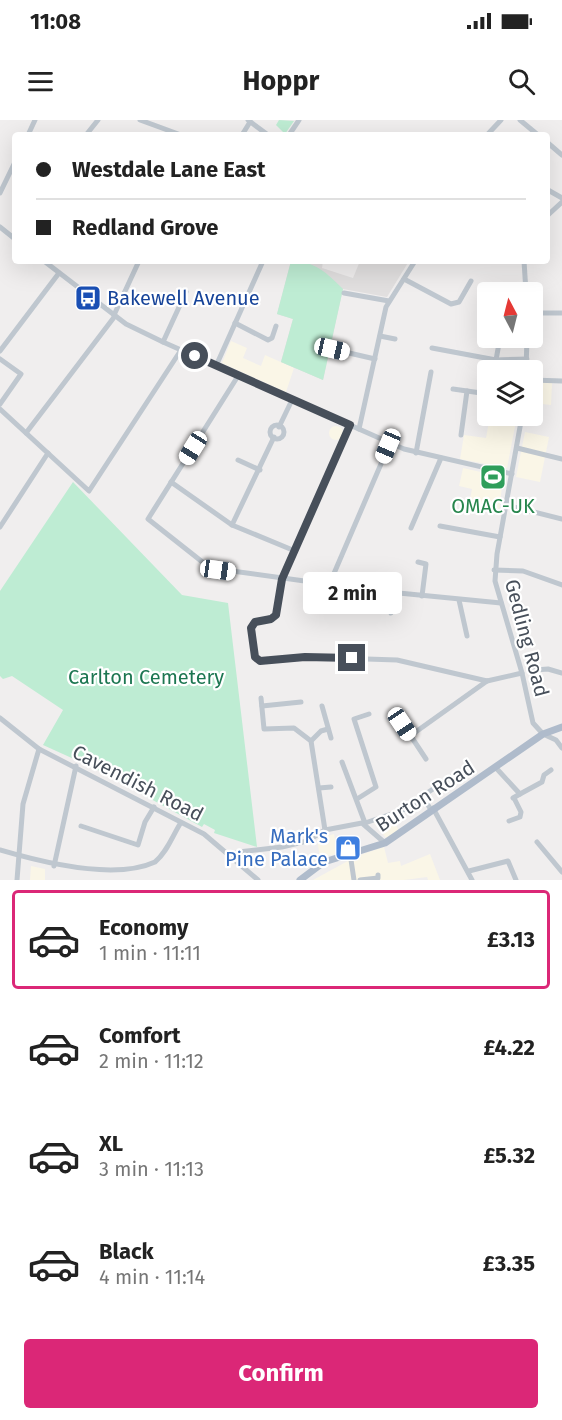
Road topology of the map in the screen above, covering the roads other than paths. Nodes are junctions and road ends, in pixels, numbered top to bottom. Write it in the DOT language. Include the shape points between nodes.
graph roads {
  1 [pos="98,120"];
  2 [pos="140,120"];
  3 [pos="501,120"];
  4 [pos="520,120"];
  5 [pos="249,121"];
  6 [pos="88,132"];
  7 [pos="173,132"];
  8 [pos="264,132"];
  9 [pos="490,132"];
  10 [pos="534,132"];
  11 [pos="550,145"];
  12 [pos="562,155"];
  13 [pos="12,168"];
  14 [pos="0,193"];
  15 [pos="562,200"];
  16 [pos="550,213"];
  17 [pos="3,230"];
  18 [pos="0,239"];
  19 [pos="48,264"];
  20 [pos="138,264"];
  21 [pos="263,264"];
  22 [pos="413,264"];
  23 [pos="524,264"];
  24 [pos="59,273"];
  25 [pos="404,279"];
  26 [pos="471,281"];
  27 [pos="525,282"];
  28 [pos="186,292"];
  29 [pos="344,293"];
  30 [pos="389,301"];
  31 [pos="543,313"];
  32 [pos="562,313"];
  33 [pos="114,315"];
  34 [pos="235,323"];
  35 [pos="276,326"];
  36 [pos="380,336"];
  37 [pos="395,339"];
  38 [pos="163,342"];
  39 [pos="432,348"];
  40 [pos="498,348"];
  41 [pos="527,348"];
  42 [pos="332,349"];
  43 [pos="181,350"];
  44 [pos="0,351"];
  45 [pos="0,358"];
  46 [pos="375,359"];
  47 [pos="527,359"];
  48 [pos="496,360"];
  49 [pos="216,366"];
  50 [pos="432,372"];
  51 [pos="238,376"];
  52 [pos="543,380"];
  53 [pos="562,381"];
  54 [pos="453,388"];
  55 [pos="467,391"];
  56 [pos="477,392"];
  57 [pos="292,400"];
  58 [pos="0,404"];
  59 [pos="0,409"];
  60 [pos="350,425"];
  61 [pos="520,426"];
  62 [pos="359,429"];
  63 [pos="26,432"];
  64 [pos="461,435"];
  65 [pos="390,443"];
  66 [pos="517,447"];
  67 [pos="48,453"];
  68 [pos="416,453"];
  69 [pos="441,459"];
  70 [pos="562,459"];
  71 [pos="238,460"];
  72 [pos="260,470"];
  73 [pos="512,474"];
  74 [pos="171,482"];
  75 [pos="506,505"];
  76 [pos="562,519"];
  77 [pos="1,524"];
  78 [pos="232,525"];
  79 [pos="440,526"];
  80 [pos="411,528"];
  81 [pos="500,537"];
  82 [pos="295,551"];
  83 [pos="418,562"];
  84 [pos="494,570"];
  85 [pos="282,579"];
  86 [pos="329,585"];
  87 [pos="562,585"];
  88 [pos="355,588"];
  89 [pos="368,590"];
  90 [pos="392,593"];
  91 [pos="422,596"];
  92 [pos="459,600"];
  93 [pos="501,603"];
  94 [pos="391,613"];
  95 [pos="467,636"];
  96 [pos="535,670"];
  97 [pos="522,673"];
  98 [pos="562,673"];
  99 [pos="487,681"];
  100 [pos="261,698"];
  101 [pos="301,702"];
  102 [pos="261,706"];
  103 [pos="322,706"];
  104 [pos="395,712"];
  105 [pos="369,714"];
  106 [pos="2,719"];
  107 [pos="562,727"];
  108 [pos="0,728"];
  109 [pos="264,729"];
  110 [pos="328,729"];
  111 [pos="543,734"];
  112 [pos="410,736"];
  113 [pos="265,737"];
  114 [pos="331,738"];
  115 [pos="310,741"];
  116 [pos="562,748"];
  117 [pos="39,749"];
  118 [pos="426,759"];
  119 [pos="342,762"];
  120 [pos="76,766"];
  121 [pos="497,769"];
  122 [pos="551,770"];
  123 [pos="451,777"];
  124 [pos="331,787"];
  125 [pos="319,788"];
  126 [pos="516,797"];
  127 [pos="357,799"];
  128 [pos="425,800"];
  129 [pos="154,807"];
  130 [pos="432,809"];
  131 [pos="509,821"];
  132 [pos="365,823"];
  133 [pos="180,824"];
  134 [pos="81,826"];
  135 [pos="325,830"];
  136 [pos="537,842"];
  137 [pos="385,843"];
  138 [pos="0,850"];
  139 [pos="350,853"];
  140 [pos="18,855"];
  141 [pos="232,857"];
  142 [pos="54,866"];
  143 [pos="469,871"];
  144 [pos="562,872"];
  145 [pos="133,876"];
  146 [pos="104,877"];
  147 [pos="378,878"];
  148 [pos="17,880"];
  149 [pos="258,880"];
  150 [pos="300,880"];
  151 [pos="354,880"];
  152 [pos="360,880"];
  153 [pos="472,880"];
  154 [pos="516,880"];
  1 -- 6 [label="street"];
  2 -- 7 [label="street"];
  3 -- 9 [label="street"];
  4 -- 10 [label="street"];
  5 -- 8 [label="street"];
  11 -- 12 [label="street"];
  13 -- 14 [label="street"];
  15 -- 16 [label="street"];
  17 -- 18 [label="street"];
  19 -- 24 [label="street"];
  20 -- 33 [label="street"];
  21 -- 34 [label="street"];
  22 -- 25 [label="street"];
  23 -- 27 [label="street"];
  24 -- 33 [label="street"];
  24 -- 44 [label="street"];
  25 -- 26 [label="street" via="451,304 459,302"];
  25 -- 30 [label="street"];
  28 -- 38 [label="street"];
  29 -- 30 [label="street"];
  30 -- 36 [label="street"];
  31 -- 32 [label="street"];
  33 -- 38 [label="street"];
  33 -- 63 [label="street"];
  34 -- 35 [label="street" via="268,340"];
  34 -- 49 [label="street"];
  36 -- 37 [label="street"];
  36 -- 46 [label="street"];
  38 -- 43 [label="street"];
  39 -- 48 [label="street"];
  40 -- 48 [label="street"];
  41 -- 47 [label="street"];
  42 -- 46 [label="street"];
  43 -- 49 [label="street"];
  43 -- 67 [label="street" via="88,491"];
  45 -- 58 [label="street" via="21,374"];
  46 -- 62 [label="street"];
  47 -- 48 [label="street"];
  49 -- 51 [label="street"];
  50 -- 68 [label="street"];
  51 -- 57 [label="street"];
  51 -- 74 [label="street"];
  52 -- 53 [label="street"];
  54 -- 55 [label="street"];
  55 -- 56 [label="street"];
  55 -- 64 [label="street"];
  57 -- 60 [label="street"];
  57 -- 72 [label="street" via="279,427 272,426 270,433 274,437"];
  59 -- 63 [label="street"];
  60 -- 62 [label="street"];
  60 -- 82 [label="street"];
  61 -- 66 [label="street, Gedling Road"];
  62 -- 65 [label="street"];
  63 -- 67 [label="street"];
  65 -- 68 [label="street"];
  65 -- 86 [label="street"];
  66 -- 70 [label="street"];
  66 -- 73 [label="street, Gedling Road"];
  67 -- 77 [label="street"];
  68 -- 69 [label="street"];
  69 -- 73 [label="street"];
  69 -- 80 [label="street"];
  71 -- 72 [label="street"];
  72 -- 78 [label="street"];
  73 -- 75 [label="street, Gedling Road"];
  74 -- 78 [label="street"];
  74 -- 85 [label="street" via="148,519 210,568"];
  75 -- 76 [label="street"];
  75 -- 81 [label="street, Gedling Road"];
  78 -- 82 [label="street"];
  79 -- 81 [label="street"];
  81 -- 84 [label="street, Gedling Road"];
  82 -- 85 [label="street"];
  83 -- 91 [label="street" via="426,564"];
  84 -- 87 [label="street" via="523,571"];
  84 -- 93 [label="street, Gedling Road"];
  85 -- 86 [label="street"];
  85 -- 99 [label="street" via="274,618 252,625 255,657 260,661 305,657 397,660"];
  86 -- 88 [label="street"];
  89 -- 90 [label="street"];
  90 -- 91 [label="street"];
  90 -- 94 [label="street"];
  91 -- 92 [label="street"];
  92 -- 93 [label="street"];
  92 -- 95 [label="street"];
  93 -- 97 [label="street, Gedling Road"];
  96 -- 98 [label="street"];
  97 -- 99 [label="street"];
  97 -- 111 [label="street, Gedling Road" via="533,723"];
  99 -- 112 [label="street"];
  100 -- 102 [label="street"];
  101 -- 102 [label="street"];
  102 -- 109 [label="street"];
  103 -- 110 [label="street"];
  104 -- 112 [label="street"];
  105 -- 127 [label="street" via="350,720 376,784 374,790"];
  106 -- 108 [label="street"];
  106 -- 117 [label="street, Cavendish Road"];
  107 -- 111 [label="main road, Burton Road"];
  109 -- 113 [label="street"];
  109 -- 115 [label="street" via="294,728"];
  110 -- 114 [label="street"];
  110 -- 115 [label="street"];
  111 -- 116 [label="street"];
  111 -- 121 [label="main road, Burton Road"];
  112 -- 118 [label="street"];
  115 -- 125 [label="street"];
  117 -- 120 [label="street, Cavendish Road"];
  117 -- 140 [label="street" via="23,804"];
  119 -- 127 [label="street"];
  120 -- 129 [label="street, Cavendish Road"];
  120 -- 142 [label="street"];
  121 -- 126 [label="street"];
  121 -- 130 [label="main road, Burton Road"];
  122 -- 126 [label="street" via="542,782"];
  123 -- 128 [label="street" via="424,795"];
  124 -- 125 [label="street"];
  125 -- 135 [label="street"];
  126 -- 131 [label="street" via="520,817"];
  127 -- 132 [label="street"];
  128 -- 130 [label="street"];
  128 -- 132 [label="street"];
  129 -- 133 [label="street, Cavendish Road"];
  129 -- 134 [label="street" via="138,844"];
  130 -- 137 [label="main road, Burton Road"];
  130 -- 143 [label="street"];
  132 -- 135 [label="street"];
  132 -- 137 [label="street"];
  133 -- 141 [label="street, Cavendish Road" via="204,834"];
  133 -- 145 [label="street" via="159,858"];
  135 -- 141 [label="street" via="307,841 240,852"];
  136 -- 144 [label="street"];
  137 -- 139 [label="main road, Burton Road"];
  138 -- 140 [label="street"];
  139 -- 150 [label="main road, Burton Road" via="324,862"];
  139 -- 151 [label="street"];
  140 -- 142 [label="street"];
  140 -- 148 [label="street"];
  141 -- 149 [label="street, Cavendish Road"];
  142 -- 146 [label="street" via="74,874"];
  143 -- 153 [label="street"];
  143 -- 154 [label="street" via="508,861"];
  147 -- 152 [label="street"];
}
